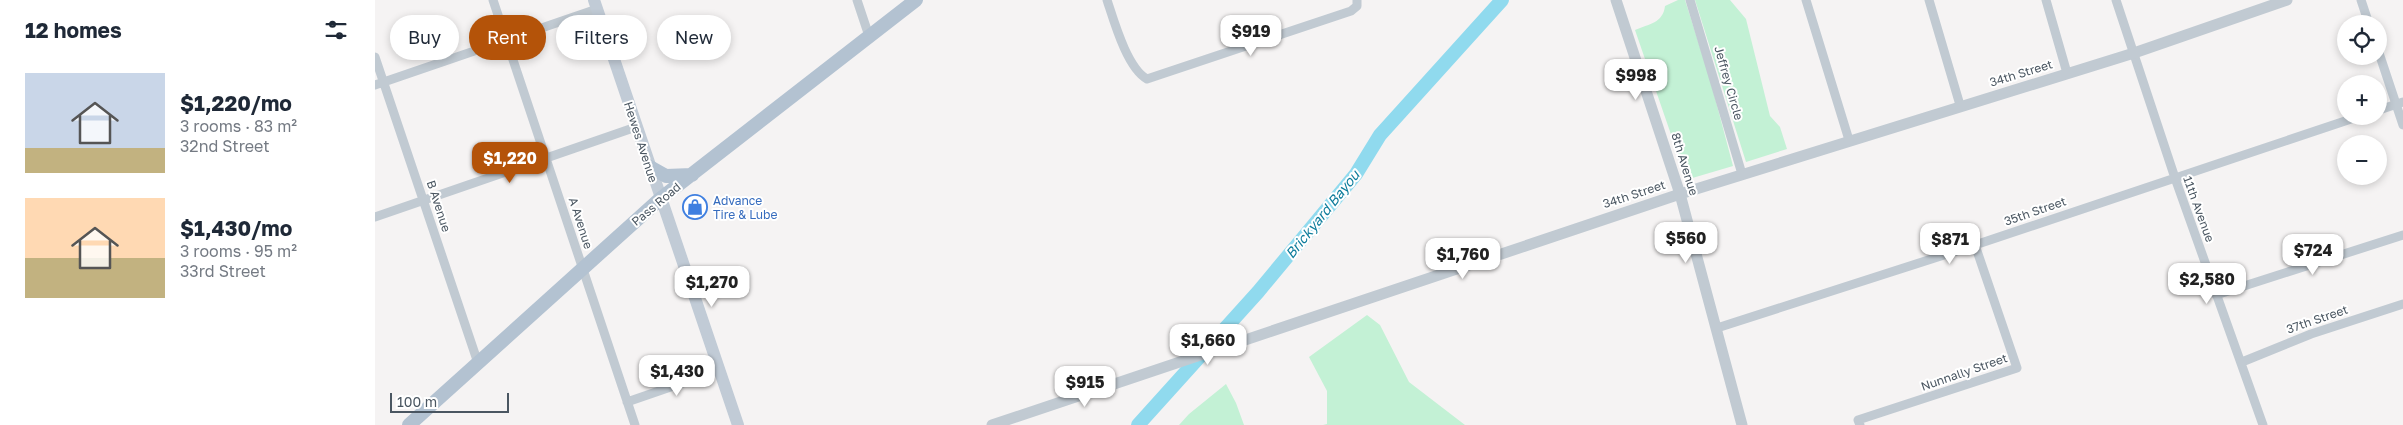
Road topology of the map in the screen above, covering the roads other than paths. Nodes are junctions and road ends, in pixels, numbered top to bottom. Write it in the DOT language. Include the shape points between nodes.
graph roads {
  1 [pos="493,0"];
  2 [pos="857,0"];
  3 [pos="916,0"];
  4 [pos="1107,0"];
  5 [pos="1616,0"];
  6 [pos="1690,0"];
  7 [pos="1807,0"];
  8 [pos="1929,0"];
  9 [pos="2047,0"];
  10 [pos="2116,0"];
  11 [pos="2287,0"];
  12 [pos="2361,0"];
  13 [pos="1357,3"];
  14 [pos="595,5"];
  15 [pos="498,15"];
  16 [pos="2366,15"];
  17 [pos="546,24"];
  18 [pos="869,36"];
  19 [pos="469,53"];
  20 [pos="2134,53"];
  21 [pos="375,57"];
  22 [pos="514,60"];
  23 [pos="2384,65"];
  24 [pos="2067,73"];
  25 [pos="379,83"];
  26 [pos="2399,103"];
  27 [pos="1960,105"];
  28 [pos="2387,107"];
  29 [pos="2337,124"];
  30 [pos="2403,125"];
  31 [pos="636,127"];
  32 [pos="1849,140"];
  33 [pos="547,158"];
  34 [pos="649,167"];
  35 [pos="1743,174"];
  36 [pos="691,175"];
  37 [pos="2175,178"];
  38 [pos="1680,194"];
  39 [pos="660,199"];
  40 [pos="424,201"];
  41 [pos="375,217"];
  42 [pos="2403,235"];
  43 [pos="1975,245"];
  44 [pos="583,268"];
  45 [pos="2216,295"];
  46 [pos="2403,304"];
  47 [pos="1717,328"];
  48 [pos="2242,362"];
  49 [pos="478,363"];
  50 [pos="720,370"];
  51 [pos="627,402"];
  52 [pos="409,425"];
  53 [pos="635,425"];
  54 [pos="738,425"];
  55 [pos="993,425"];
  56 [pos="1742,425"];
  57 [pos="1860,425"];
  58 [pos="2263,425"];
  1 -- 15 [label="street, A Avenue"];
  2 -- 18 [label="street"];
  3 -- 18 [label="main road, Pass Road"];
  4 -- 13 [label="street" via="1116,28 1141,76 1147,79 1351,11"];
  5 -- 38 [label="street, 8th Avenue"];
  6 -- 35 [label="street, Jeffrey Circle"];
  7 -- 32 [label="street"];
  8 -- 27 [label="street"];
  9 -- 24 [label="street"];
  10 -- 20 [label="street, 11th Avenue"];
  11 -- 20 [label="street, 34th Street"];
  12 -- 16 [label="street"];
  14 -- 17 [label="street"];
  14 -- 31 [label="main road, Hewes Avenue"];
  18 -- 36 [label="main road, Pass Road"];
  19 -- 25 [label="street"];
  20 -- 24 [label="street, 34th Street"];
  20 -- 37 [label="street, 11th Avenue"];
  21 -- 25 [label="street, B Avenue"];
  22 -- 33 [label="street, A Avenue"];
  23 -- 26 [label="street"];
  24 -- 27 [label="street, 34th Street"];
  25 -- 40 [label="street, B Avenue"];
  26 -- 28 [label="street"];
  26 -- 30 [label="street"];
  27 -- 32 [label="street, 34th Street"];
  29 -- 37 [label="street, 35th Street"];
  31 -- 33 [label="street"];
  31 -- 34 [label="main road, Hewes Avenue"];
  32 -- 35 [label="street, 34th Street"];
  33 -- 40 [label="street"];
  33 -- 44 [label="street, A Avenue"];
  34 -- 36 [label="main road" via="666,176"];
  34 -- 39 [label="main road, Hewes Avenue"];
  35 -- 38 [label="street, 34th Street"];
  36 -- 39 [label="main road, Pass Road"];
  37 -- 43 [label="street, 35th Street"];
  37 -- 45 [label="street, 11th Avenue"];
  38 -- 47 [label="street, 8th Avenue"];
  38 -- 55 [label="street, 34th Street"];
  39 -- 44 [label="main road, Pass Road"];
  39 -- 50 [label="main road, Hewes Avenue"];
  40 -- 41 [label="street"];
  40 -- 49 [label="street, B Avenue"];
  42 -- 45 [label="street"];
  43 -- 47 [label="street, 35th Street"];
  43 -- 57 [label="street, Nunnally Street" via="2017,368 1858,420"];
  44 -- 49 [label="main road, Pass Road"];
  44 -- 51 [label="street, A Avenue"];
  45 -- 48 [label="street, 11th Avenue"];
  46 -- 48 [label="street, 37th Street" via="2311,334"];
  47 -- 56 [label="street, 8th Avenue"];
  48 -- 58 [label="street, 11th Avenue"];
  49 -- 52 [label="main road, Pass Road"];
  50 -- 51 [label="street"];
  50 -- 54 [label="main road, Hewes Avenue"];
  51 -- 53 [label="street, A Avenue"];
}
